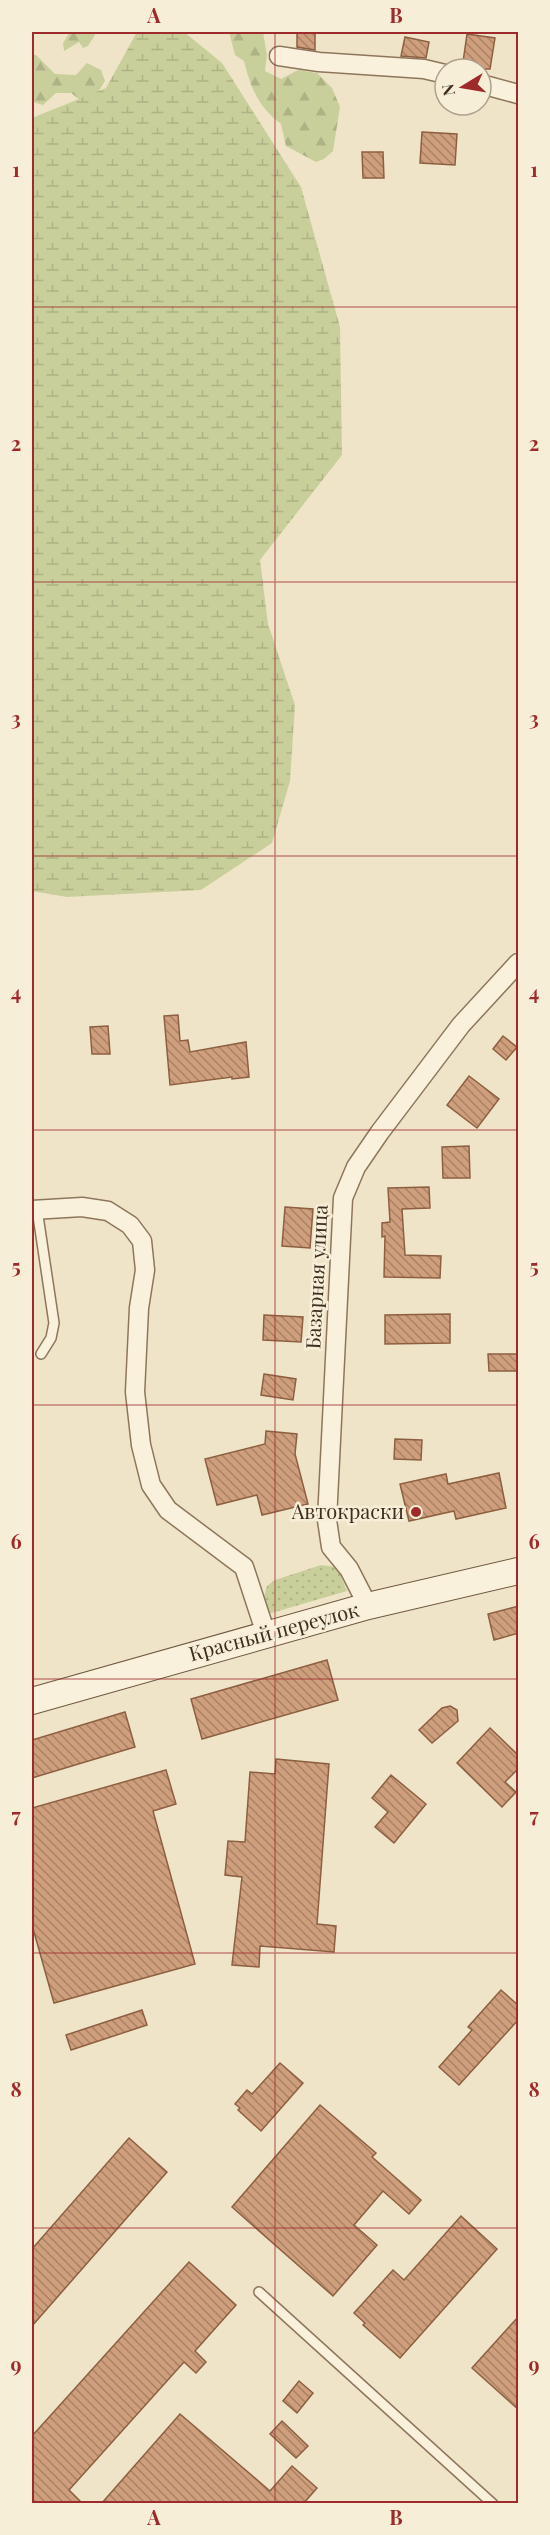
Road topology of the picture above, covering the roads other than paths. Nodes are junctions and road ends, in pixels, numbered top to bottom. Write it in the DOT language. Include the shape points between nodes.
graph roads {
  1 [pos="279,56"];
  2 [pos="433,71"];
  3 [pos="493,87"];
  4 [pos="519,94"];
  5 [pos="519,963"];
  6 [pos="34,1209"];
  7 [pos="41,1354"];
  8 [pos="519,1571"];
  9 [pos="368,1606"];
  10 [pos="266,1634"];
  11 [pos="32,1701"];
  12 [pos="259,2292"];
  13 [pos="493,2504"];
  1 -- 2 [label="street"];
  3 -- 4 [label="street"];
  5 -- 9 [label="street, Базарная улица" via="461,1025 380,1132 356,1167 343,1198 327,1520 331,1547 349,1569"];
  6 -- 7 [label="lane" via="54,1323 51,1338"];
  6 -- 10 [label="street" via="108,1210 130,1225 142,1241 145,1270 135,1392 141,1445 151,1485 168,1510 244,1568"];
  8 -- 9 [label="main road, Красный переулок"];
  9 -- 10 [label="main road, Красный переулок"];
  10 -- 11 [label="main road, Красный переулок"];
  12 -- 13 [label="lane"];
}
